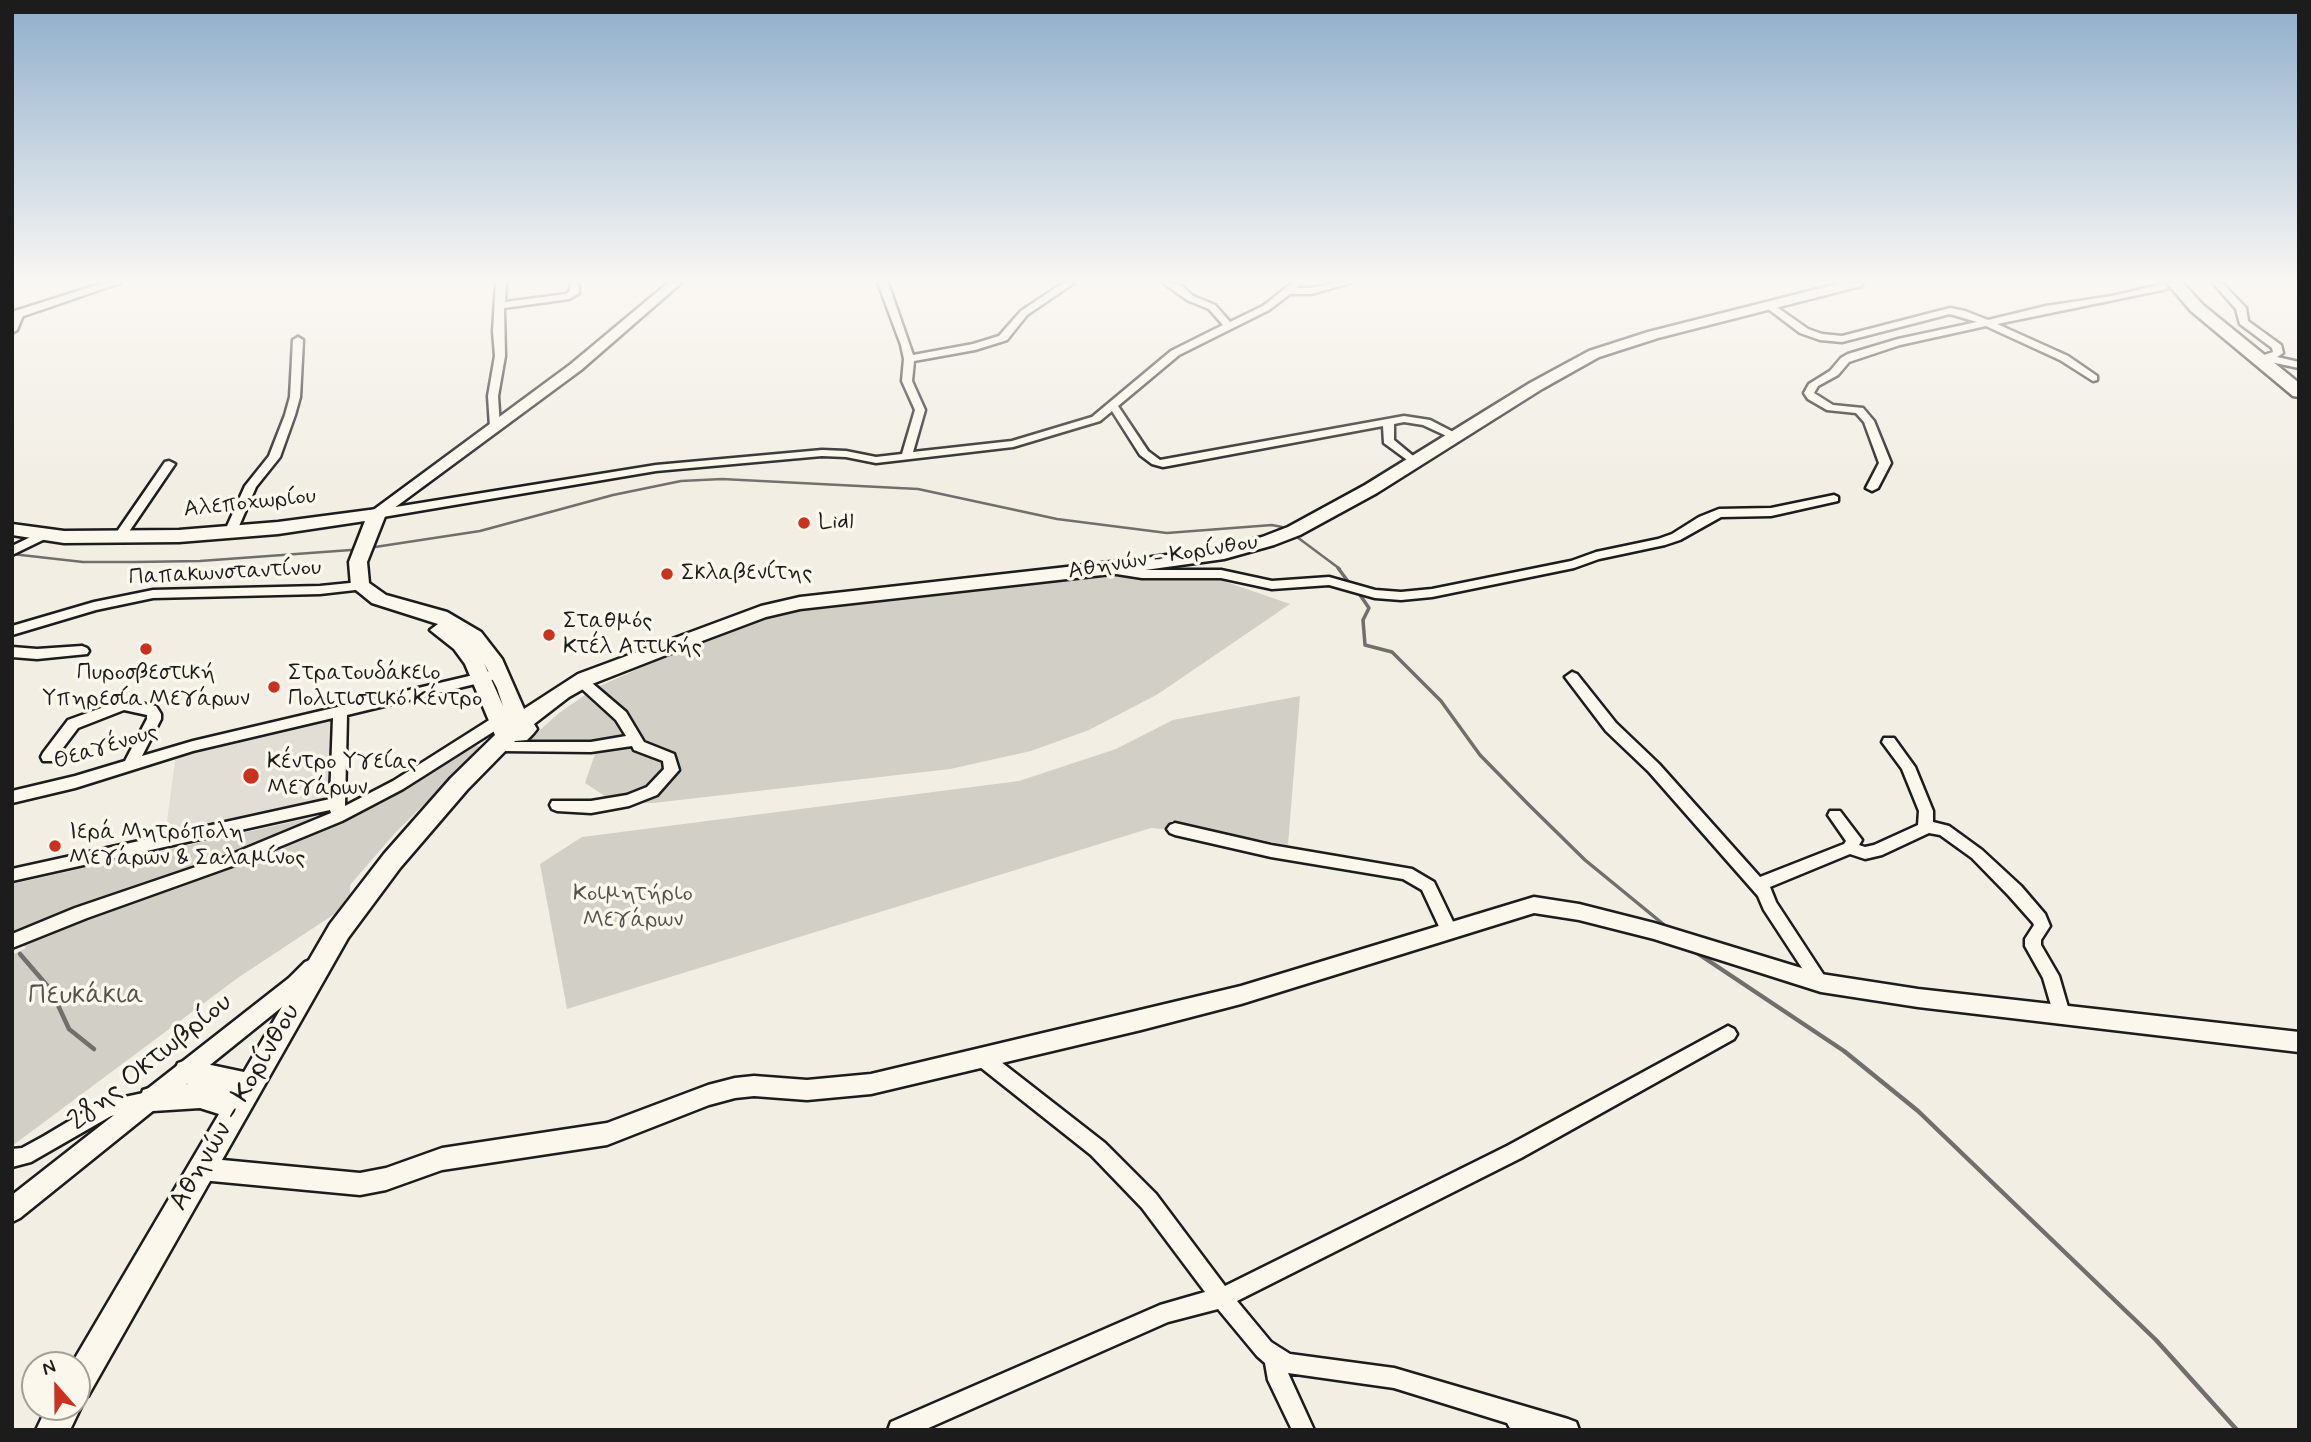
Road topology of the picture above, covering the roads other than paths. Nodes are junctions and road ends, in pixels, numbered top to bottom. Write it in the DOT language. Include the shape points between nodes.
graph roads {
  1 [pos="297,350"];
  2 [pos="500,350"];
  3 [pos="596,350"];
  4 [pos="906,350"];
  5 [pos="957,350"];
  6 [pos="1181,350"];
  7 [pos="1604,350"];
  8 [pos="1870,350"];
  9 [pos="2047,350"];
  10 [pos="2252,350"];
  11 [pos="2278,350"];
  12 [pos="2262,358"];
  13 [pos="909,359"];
  14 [pos="2299,365"];
  15 [pos="2093,378"];
  16 [pos="2299,392"];
  17 [pos="1114,407"];
  18 [pos="1389,423"];
  19 [pos="495,427"];
  20 [pos="1455,436"];
  21 [pos="908,456"];
  22 [pos="1414,462"];
  23 [pos="169,464"];
  24 [pos="1872,488"];
  25 [pos="1834,499"];
  26 [pos="377,514"];
  27 [pos="12,529"];
  28 [pos="230,533"];
  29 [pos="43,535"];
  30 [pos="118,539"];
  31 [pos="12,551"];
  32 [pos="1109,568"];
  33 [pos="360,586"];
  34 [pos="12,631"];
  35 [pos="82,651"];
  36 [pos="12,652"];
  37 [pos="1572,677"];
  38 [pos="496,680"];
  39 [pos="586,682"];
  40 [pos="340,710"];
  41 [pos="513,732"];
  42 [pos="635,740"];
  43 [pos="1889,742"];
  44 [pos="48,757"];
  45 [pos="131,763"];
  46 [pos="12,797"];
  47 [pos="557,805"];
  48 [pos="337,810"];
  49 [pos="1835,815"];
  50 [pos="1926,826"];
  51 [pos="1175,829"];
  52 [pos="1850,848"];
  53 [pos="12,875"];
  54 [pos="1764,892"];
  55 [pos="1449,930"];
  56 [pos="12,941"];
  57 [pos="322,957"];
  58 [pos="1821,983"];
  59 [pos="2061,1014"];
  60 [pos="1728,1034"];
  61 [pos="2299,1042"];
  62 [pos="981,1057"];
  63 [pos="187,1072"];
  64 [pos="242,1096"];
  65 [pos="153,1099"];
  66 [pos="12,1158"];
  67 [pos="201,1169"];
  68 [pos="12,1210"];
  69 [pos="1222,1298"];
  70 [pos="1275,1358"];
  71 [pos="91,1361"];
  72 [pos="1519,1422"];
  73 [pos="899,1430"];
  74 [pos="1303,1430"];
  75 [pos="1568,1430"];
  1 -- 28 [label="street" via="290,415 274,457 251,486"];
  2 -- 19 [label="street"];
  3 -- 19 [label="street"];
  4 -- 13 [label="street"];
  5 -- 13 [label="street"];
  6 -- 17 [label="street"];
  7 -- 20 [label="main road, Αθηνών - Κορίνθου"];
  8 -- 24 [label="street" via="1845,360 1811,388 1819,403 1859,410 1869,421 1885,463"];
  9 -- 15 [label="street"];
  10 -- 12 [label="main road"];
  11 -- 12 [label="street"];
  12 -- 14 [label="street"];
  12 -- 16 [label="main road"];
  13 -- 21 [label="street" via="907,381 920,410"];
  17 -- 18 [label="street" via="1144,453 1163,464"];
  17 -- 21 [label="street" via="1085,424 1013,444"];
  18 -- 20 [label="street" via="1417,419"];
  18 -- 22 [label="street" via="1391,446"];
  19 -- 26 [label="street"];
  20 -- 22 [label="main road, Αθηνών - Κορίνθου"];
  21 -- 26 [label="street" via="876,460 822,453 656,468"];
  22 -- 32 [label="main road, Αθηνών - Κορίνθου" via="1324,515 1268,541 1224,553"];
  23 -- 30 [label="street"];
  25 -- 32 [label="street" via="1771,512 1720,513 1661,542 1422,594 1375,594 1329,581 1272,585 1221,574"];
  26 -- 28 [label="main road, Αλεποχωρίου"];
  26 -- 33 [label="main road" via="358,562"];
  27 -- 29 [label="main road, Αλεποχωρίου"];
  28 -- 30 [label="main road, Αλεποχωρίου"];
  29 -- 30 [label="main road, Αλεποχωρίου"];
  29 -- 31 [label="street"];
  32 -- 39 [label="main road, Αθηνών - Κορίνθου" via="814,600 740,619"];
  33 -- 34 [label="street, Παπακωνσταντίνου" via="135,597"];
  33 -- 38 [label="main road" via="461,644"];
  35 -- 36 [label="street"];
  37 -- 54 [label="street"];
  38 -- 39 [label="main road" via="514,694 537,695"];
  38 -- 40 [label="street, Θεαγένους"];
  38 -- 41 [label="main road"];
  39 -- 41 [label="main road, Αθηνών - Κορίνθου"];
  39 -- 42 [label="street" via="621,716"];
  40 -- 45 [label="street, Θεαγένους"];
  40 -- 48 [label="street"];
  41 -- 42 [label="street" via="591,747"];
  41 -- 48 [label="street" via="384,794"];
  41 -- 57 [label="main road, Αθηνών - Κορίνθου" via="410,840 355,907"];
  42 -- 47 [label="street" via="669,758 672,770 660,784 629,800 591,807"];
  43 -- 50 [label="street" via="1908,767 1926,811"];
  44 -- 45 [label="street" via="73,724 123,705 151,710 154,719"];
  45 -- 46 [label="street, Θεαγένους"];
  48 -- 53 [label="street"];
  48 -- 56 [label="street" via="230,861"];
  49 -- 52 [label="street" via="1854,840"];
  50 -- 52 [label="street" via="1877,851"];
  50 -- 59 [label="street" via="1944,830 1977,855 2039,919 2042,926 2033,946 2051,976"];
  51 -- 55 [label="street" via="1270,851 1406,873 1428,886"];
  52 -- 54 [label="street" via="1768,880 1761,885"];
  54 -- 58 [label="street"];
  55 -- 58 [label="street" via="1539,904 1654,931"];
  55 -- 62 [label="street" via="1241,995"];
  57 -- 63 [label="street, 28ης Οκτωβρίου" via="296,984"];
  57 -- 64 [label="main road, Αθηνών - Κορίνθου"];
  58 -- 59 [label="street"];
  59 -- 61 [label="street"];
  60 -- 69 [label="street" via="1514,1153"];
  62 -- 67 [label="street" via="838,1088 735,1088 607,1134 442,1159 360,1184"];
  62 -- 69 [label="street" via="1098,1149 1149,1201"];
  63 -- 64 [label="main road"];
  63 -- 65 [label="street, 28ης Οκτωβρίου"];
  64 -- 65 [label="main road"];
  64 -- 67 [label="main road, Αθηνών - Κορίνθου"];
  65 -- 66 [label="street" via="107,1108 51,1142"];
  65 -- 68 [label="street, 28ης Οκτωβρίου"];
  67 -- 71 [label="main road, Αθηνών - Κορίνθου"];
  69 -- 70 [label="street"];
  69 -- 73 [label="street" via="1167,1312"];
  70 -- 72 [label="street" via="1394,1378"];
  70 -- 74 [label="street" via="1278,1380"];
  72 -- 75 [label="street"];
}
